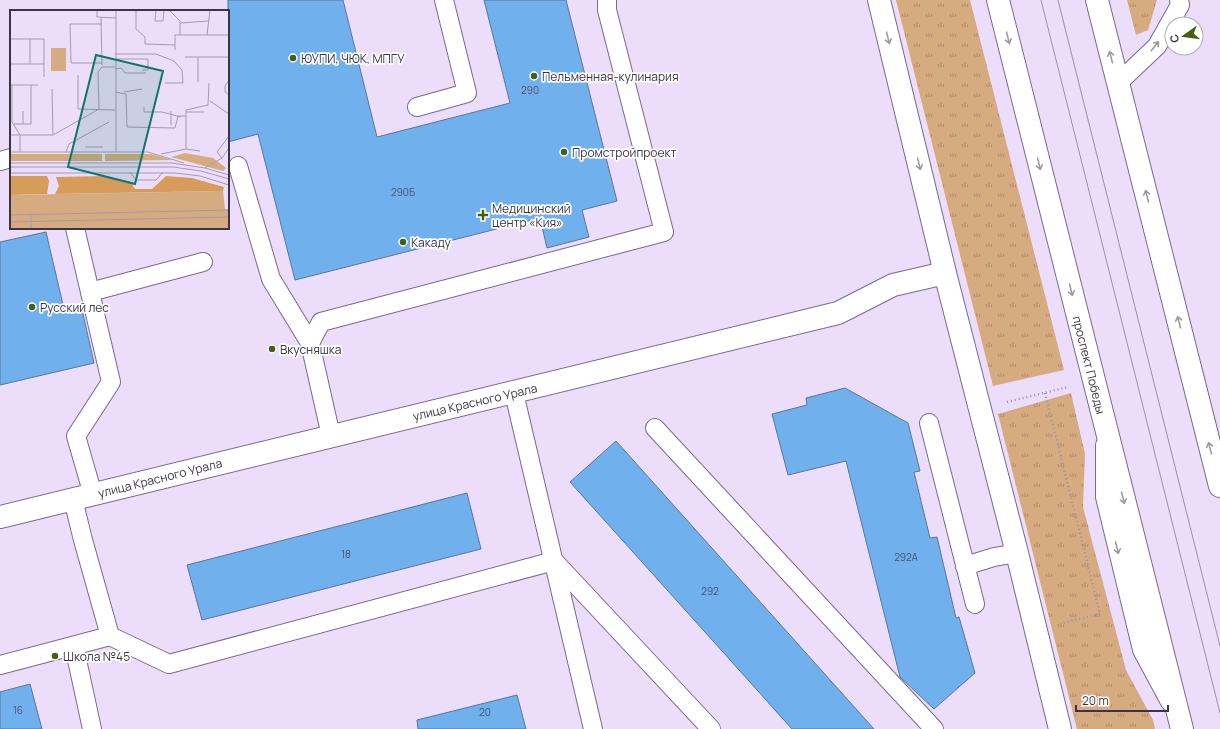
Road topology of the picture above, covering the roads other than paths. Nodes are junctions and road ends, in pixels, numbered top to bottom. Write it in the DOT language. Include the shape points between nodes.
graph roads {
  1 [pos="444,0"];
  2 [pos="607,0"];
  3 [pos="879,0"];
  4 [pos="998,0"];
  5 [pos="1097,0"];
  6 [pos="1179,0"];
  7 [pos="1118,83"];
  8 [pos="417,107"];
  9 [pos="10,158"];
  10 [pos="0,161"];
  11 [pos="238,166"];
  12 [pos="75,229"];
  13 [pos="203,262"];
  14 [pos="945,273"];
  15 [pos="90,292"];
  16 [pos="310,343"];
  17 [pos="514,393"];
  18 [pos="929,424"];
  19 [pos="655,428"];
  20 [pos="331,436"];
  21 [pos="1220,486"];
  22 [pos="83,497"];
  23 [pos="0,518"];
  24 [pos="1017,552"];
  25 [pos="554,561"];
  26 [pos="965,566"];
  27 [pos="975,604"];
  28 [pos="110,636"];
  29 [pos="74,646"];
  30 [pos="0,665"];
  31 [pos="1180,723"];
  32 [pos="92,729"];
  33 [pos="593,729"];
  34 [pos="712,729"];
  35 [pos="934,729"];
  36 [pos="1060,729"];
  1 -- 8 [label="lane" via="467,93"];
  2 -- 16 [label="lane" via="607,10 664,232 321,322"];
  3 -- 14 [label="street, one-way"];
  4 -- 31 [label="street, проспект Победы, one-way"];
  7 -- 5 [label="street, one-way"];
  7 -- 6 [label="lane, one-way" via="1157,46 1180,5"];
  21 -- 7 [label="street, one-way"];
  9 -- 10 [label="lane"];
  11 -- 16 [label="lane" via="271,279"];
  12 -- 15 [label="lane"];
  13 -- 15 [label="lane"];
  14 -- 17 [label="street, улица Красного Урала" via="893,285 838,313"];
  14 -- 24 [label="street"];
  15 -- 22 [label="lane" via="111,382 76,436"];
  16 -- 20 [label="lane"];
  17 -- 20 [label="street, улица Красного Урала"];
  17 -- 25 [label="lane"];
  18 -- 26 [label="lane"];
  19 -- 35 [label="lane"];
  20 -- 22 [label="street, улица Красного Урала"];
  22 -- 23 [label="street, улица Красного Урала"];
  22 -- 28 [label="lane" via="83,540"];
  24 -- 26 [label="lane"];
  24 -- 36 [label="street"];
  25 -- 28 [label="lane" via="169,664"];
  25 -- 33 [label="lane"];
  25 -- 34 [label="lane"];
  26 -- 27 [label="lane"];
  28 -- 29 [label="lane"];
  29 -- 30 [label="lane"];
  29 -- 32 [label="lane"];
}
